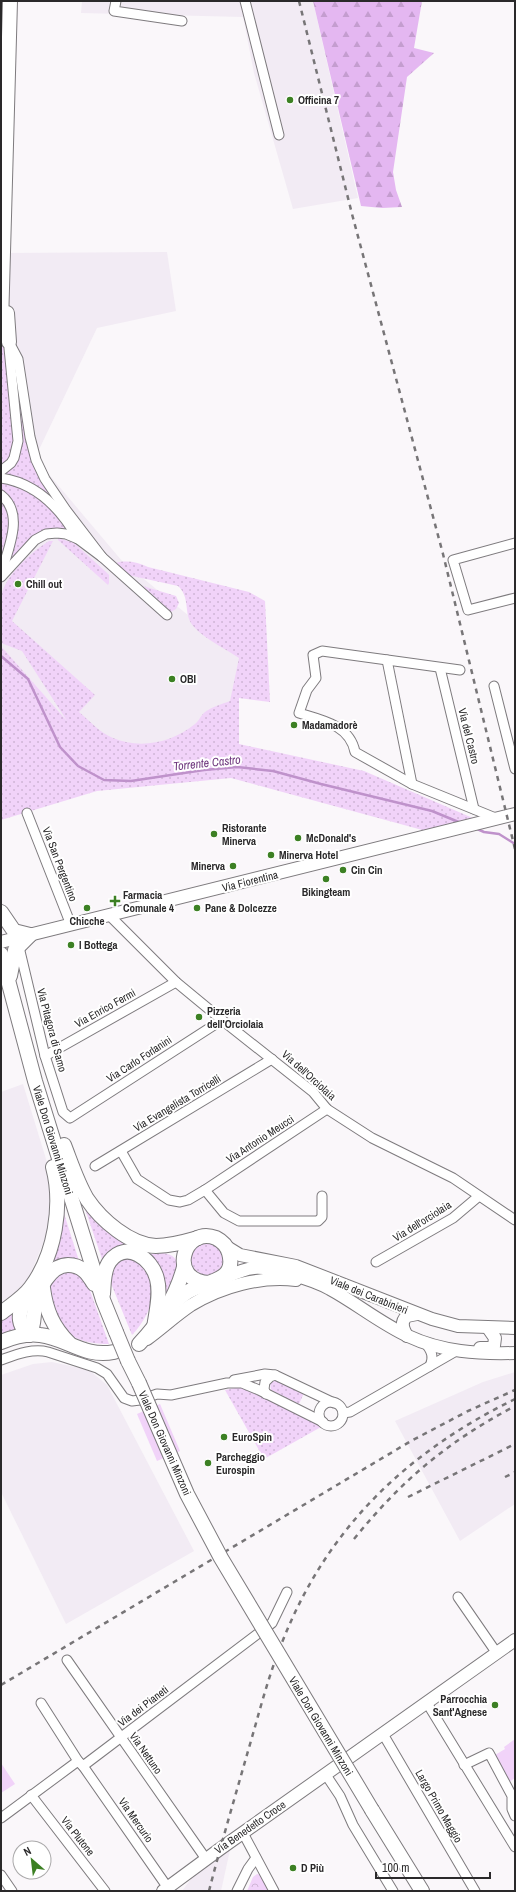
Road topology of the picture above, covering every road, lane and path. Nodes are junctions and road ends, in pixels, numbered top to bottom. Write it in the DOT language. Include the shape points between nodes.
graph roads {
  1 [pos="10,1"];
  2 [pos="116,1"];
  3 [pos="245,1"];
  4 [pos="182,20"];
  5 [pos="279,135"];
  6 [pos="3,258"];
  7 [pos="1,324"];
  8 [pos="9,342"];
  9 [pos="1,471"];
  10 [pos="1,478"];
  11 [pos="1,495"];
  12 [pos="78,539"];
  13 [pos="515,543"];
  14 [pos="102,557"];
  15 [pos="1,574"];
  16 [pos="1,577"];
  17 [pos="515,598"];
  18 [pos="167,615"];
  19 [pos="387,660"];
  20 [pos="440,668"];
  21 [pos="460,670"];
  22 [pos="494,686"];
  23 [pos="515,769"];
  24 [pos="412,784"];
  25 [pos="474,809"];
  26 [pos="27,812"];
  27 [pos="515,814"];
  28 [pos="498,819"];
  29 [pos="1,912"];
  30 [pos="110,916"];
  31 [pos="71,925"];
  32 [pos="30,935"];
  33 [pos="1,942"];
  34 [pos="19,948"];
  35 [pos="1,954"];
  36 [pos="5,979"];
  37 [pos="176,982"];
  38 [pos="222,1020"];
  39 [pos="45,1056"];
  40 [pos="272,1059"];
  41 [pos="328,1109"];
  42 [pos="70,1118"];
  43 [pos="49,1125"];
  44 [pos="121,1151"];
  45 [pos="95,1166"];
  46 [pos="205,1190"];
  47 [pos="322,1196"];
  48 [pos="479,1196"];
  49 [pos="515,1220"];
  50 [pos="198,1238"];
  51 [pos="227,1247"];
  52 [pos="132,1251"];
  53 [pos="376,1262"];
  54 [pos="184,1266"];
  55 [pos="213,1282"];
  56 [pos="36,1287"];
  57 [pos="325,1287"];
  58 [pos="102,1300"];
  59 [pos="165,1312"];
  60 [pos="1,1313"];
  61 [pos="417,1314"];
  62 [pos="154,1328"];
  63 [pos="488,1328"];
  64 [pos="515,1328"];
  65 [pos="29,1335"];
  66 [pos="407,1336"];
  67 [pos="1,1342"];
  68 [pos="425,1343"];
  69 [pos="139,1344"];
  70 [pos="71,1345"];
  71 [pos="459,1351"];
  72 [pos="114,1352"];
  73 [pos="515,1353"];
  74 [pos="1,1360"];
  75 [pos="430,1366"];
  76 [pos="275,1375"];
  77 [pos="227,1383"];
  78 [pos="266,1394"];
  79 [pos="334,1402"];
  80 [pos="343,1414"];
  81 [pos="323,1422"];
  82 [pos="287,1592"];
  83 [pos="458,1597"];
  84 [pos="515,1640"];
  85 [pos="496,1652"];
  86 [pos="66,1660"];
  87 [pos="41,1702"];
  88 [pos="427,1703"];
  89 [pos="383,1734"];
  90 [pos="120,1738"];
  91 [pos="81,1763"];
  92 [pos="464,1765"];
  93 [pos="326,1774"];
  94 [pos="31,1795"];
  95 [pos="515,1816"];
  96 [pos="1,1818"];
  97 [pos="243,1833"];
  98 [pos="515,1847"];
  99 [pos="256,1858"];
  100 [pos="206,1859"];
  101 [pos="1,1875"];
  102 [pos="166,1889"];
  103 [pos="12,1891"];
  104 [pos="105,1891"];
  105 [pos="237,1891"];
  106 [pos="274,1891"];
  107 [pos="393,1891"];
  108 [pos="422,1891"];
  109 [pos="475,1891"];
  1 -- 6 [label="main road"];
  2 -- 4 [label="street" via="114,11"];
  3 -- 5 [label="street"];
  6 -- 7 [label="main road"];
  6 -- 8 [label="main road"];
  8 -- 9 [label="street" via="18,440 14,458"];
  8 -- 14 [label="street" via="18,359 36,460 45,479 66,510"];
  10 -- 12 [label="street" via="17,481 40,493"];
  11 -- 15 [label="street" via="9,504 14,520"];
  12 -- 14 [label="street"];
  12 -- 16 [label="street" via="57,533 46,534 35,540"];
  13 -- 17 [label="street" via="453,560 468,610"];
  14 -- 18 [label="street"];
  19 -- 20 [label="street"];
  19 -- 24 [label="street"];
  19 -- 24 [label="street" via="322,651 313,655 316,678 307,690 299,713 336,725 354,743 356,752"];
  20 -- 21 [label="street"];
  20 -- 25 [label="street, Via del Castro"];
  22 -- 23 [label="street"];
  24 -- 25 [label="street"];
  25 -- 28 [label="street"];
  26 -- 31 [label="street, Via San Pergentino"];
  27 -- 28 [label="main road, Via Fiorentina"];
  28 -- 30 [label="main road, Via Fiorentina"];
  29 -- 32 [label="main road" via="14,931"];
  30 -- 31 [label="main road, Via Fiorentina"];
  30 -- 37 [label="street, Via dell'Orciolaia"];
  31 -- 32 [label="main road, Via Fiorentina"];
  32 -- 33 [label="main road, Via Fiorentina"];
  32 -- 34 [label="main road"];
  34 -- 36 [label="main road" via="12,958"];
  34 -- 39 [label="street, Via Pitagora di Samo"];
  35 -- 36 [label="main road, Viale Don Giovanni Minzoni"];
  36 -- 43 [label="main road, Viale Don Giovanni Minzoni"];
  37 -- 38 [label="street, Via dell'Orciolaia"];
  37 -- 39 [label="street, Via Enrico Fermi"];
  38 -- 40 [label="street, Via dell'Orciolaia"];
  38 -- 42 [label="street, Via Carlo Forlanini"];
  39 -- 42 [label="street, Via Pitagora di Samo" via="63,1112"];
  40 -- 41 [label="street, Via dell'Orciolaia" via="313,1092"];
  40 -- 44 [label="street, Via Evangelista Torricelli"];
  41 -- 46 [label="street, Via Antonio Meucci"];
  41 -- 48 [label="street, Via dell'Orciolaia" via="372,1138 453,1178"];
  43 -- 50 [label="main road" via="63,1143 88,1200 112,1226 138,1242 155,1246 177,1244"];
  43 -- 56 [label="main road" via="48,1147 58,1192 56,1230"];
  43 -- 58 [label="main road, Viale Don Giovanni Minzoni"];
  44 -- 45 [label="street, Via Evangelista Torricelli"];
  44 -- 46 [label="street, Via Antonio Meucci" via="137,1179 169,1200 188,1200"];
  46 -- 47 [label="street" via="224,1212 239,1221 318,1221 322,1217"];
  48 -- 49 [label="street, Via dell'Orciolaia"];
  48 -- 53 [label="street, Via dell'orciolaia" via="453,1218"];
  50 -- 51 [label="main road" via="213,1237"];
  50 -- 54 [label="main road" via="192,1241 185,1251"];
  51 -- 55 [label="main road" via="230,1258 228,1269 221,1278"];
  51 -- 61 [label="main road, Viale dei Carabinieri" via="240,1255 296,1266"];
  52 -- 54 [label="main road" via="171,1252 178,1256"];
  52 -- 58 [label="main road" via="123,1252 110,1262 106,1269"];
  52 -- 62 [label="main road" via="149,1261 158,1280"];
  54 -- 55 [label="main road" via="194,1280 201,1283"];
  54 -- 59 [label="main road" via="181,1279"];
  55 -- 57 [label="main road, Viale dei Carabinieri" via="243,1270 267,1268 303,1277"];
  55 -- 59 [label="main road" via="182,1295"];
  56 -- 58 [label="main road" via="61,1266 76,1266 88,1273"];
  56 -- 60 [label="main road"];
  56 -- 65 [label="main road" via="38,1294 34,1322"];
  56 -- 70 [label="main road" via="58,1332"];
  57 -- 66 [label="main road, Viale dei Carabinieri"];
  57 -- 69 [label="main road, Viale dei Carabinieri" via="290,1280 265,1280 222,1290 191,1306"];
  58 -- 108 [label="main road, Viale Don Giovanni Minzoni, bridge" via="187,1494 221,1558"];
  59 -- 62 [label="main road"];
  61 -- 63 [label="main road, Viale dei Carabinieri" via="458,1326"];
  61 -- 66 [label="main road" via="407,1316 403,1322 403,1330"];
  62 -- 69 [label="main road"];
  63 -- 64 [label="main road, Viale dei Carabinieri"];
  63 -- 71 [label="main road" via="496,1338 494,1346"];
  65 -- 67 [label="main road"];
  65 -- 70 [label="main road" via="41,1335"];
  66 -- 68 [label="main road, Viale dei Carabinieri"];
  68 -- 71 [label="main road, Viale dei Carabinieri"];
  68 -- 75 [label="street" via="432,1355"];
  70 -- 72 [label="main road" via="91,1353"];
  71 -- 73 [label="main road, Viale dei Carabinieri" via="486,1354"];
  71 -- 75 [label="street"];
  74 -- 77 [label="street" via="22,1353 43,1351 97,1368 107,1374 124,1398 132,1401 157,1394 171,1395"];
  75 -- 80 [label="street"];
  76 -- 77 [label="street" via="265,1374"];
  76 -- 78 [label="street" via="264,1382"];
  76 -- 79 [label="street"];
  77 -- 78 [label="street" via="242,1383"];
  78 -- 81 [label="street"];
  79 -- 80 [label="street" via="340,1406"];
  79 -- 81 [label="street" via="326,1403 321,1408 320,1416"];
  80 -- 81 [label="street" via="336,1424 329,1425"];
  82 -- 90 [label="street, Via dei Pianeti" via="272,1623"];
  83 -- 85 [label="street"];
  84 -- 85 [label="main road, Via Benedetto Croce"];
  85 -- 88 [label="main road, Via Benedetto Croce"];
  86 -- 90 [label="street, Via Nettuno"];
  87 -- 91 [label="street, Via Mercurio"];
  88 -- 89 [label="main road, Via Benedetto Croce"];
  88 -- 92 [label="street"];
  89 -- 93 [label="main road, Via Benedetto Croce"];
  89 -- 109 [label="street, Largo Primo Maggio"];
  90 -- 91 [label="street, Via dei Pianeti"];
  90 -- 100 [label="street, Via Nettuno"];
  91 -- 94 [label="street, Via dei Pianeti"];
  91 -- 102 [label="street, Via Mercurio"];
  92 -- 95 [label="street" via="489,1753 512,1796"];
  92 -- 98 [label="street"];
  93 -- 97 [label="main road, Via Benedetto Croce"];
  93 -- 107 [label="street"];
  94 -- 96 [label="street, Via dei Pianeti"];
  94 -- 104 [label="street, Via Plutone"];
  97 -- 99 [label="street"];
  97 -- 100 [label="main road, Via Benedetto Croce"];
  99 -- 105 [label="street"];
  99 -- 106 [label="street"];
  100 -- 102 [label="main road, Via Benedetto Croce"];
  101 -- 103 [label="street"];
}
